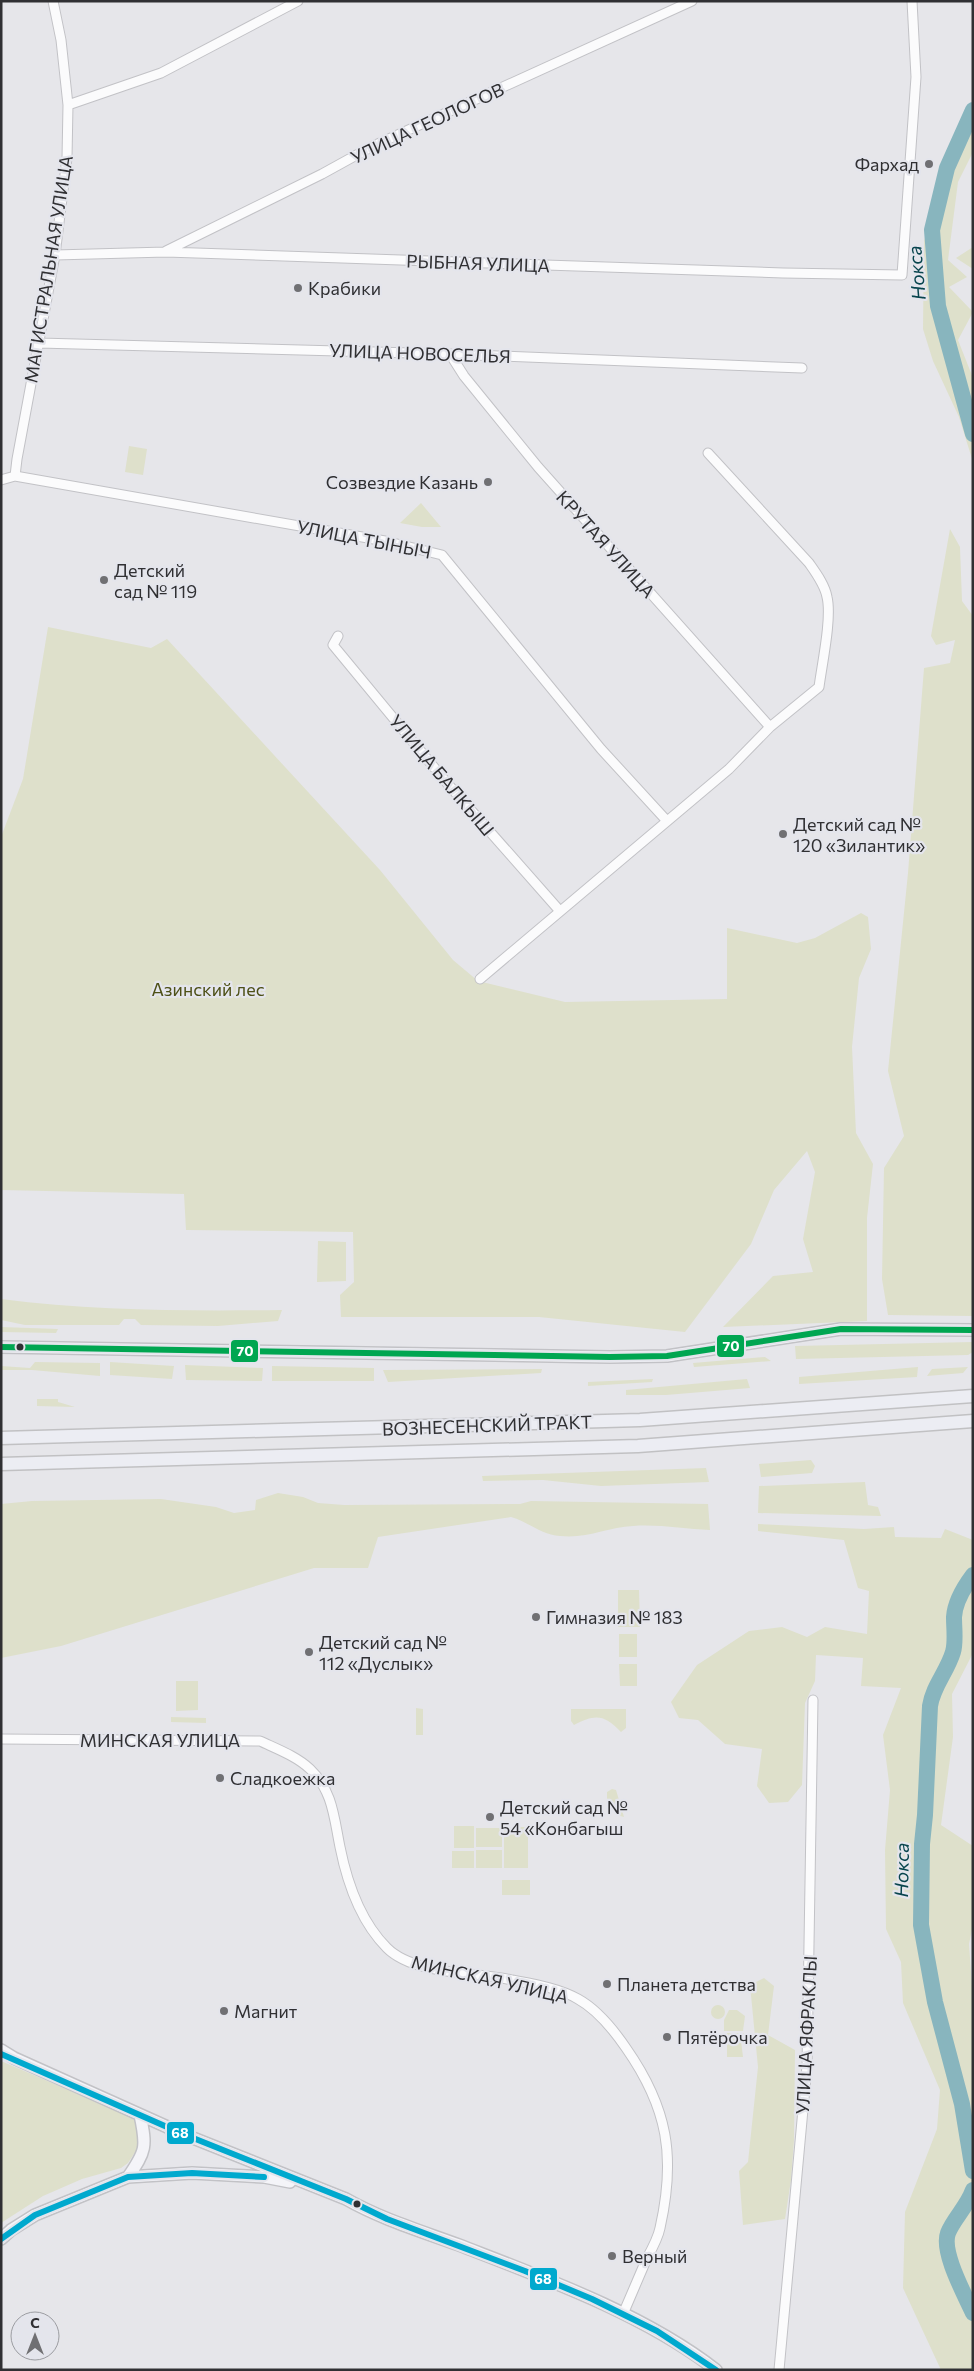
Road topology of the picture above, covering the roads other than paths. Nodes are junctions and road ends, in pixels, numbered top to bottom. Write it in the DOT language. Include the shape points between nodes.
graph roads {
  1 [pos="53,1"];
  2 [pos="298,1"];
  3 [pos="692,1"];
  4 [pos="912,1"];
  5 [pos="68,104"];
  6 [pos="166,252"];
  7 [pos="54,255"];
  8 [pos="39,343"];
  9 [pos="450,354"];
  10 [pos="802,368"];
  11 [pos="708,453"];
  12 [pos="15,476"];
  13 [pos="1,480"];
  14 [pos="338,636"];
  15 [pos="770,727"];
  16 [pos="668,821"];
  17 [pos="559,910"];
  18 [pos="480,979"];
  19 [pos="973,1330"];
  20 [pos="1,1347"];
  21 [pos="973,1396"];
  22 [pos="973,1421"];
  23 [pos="1,1438"];
  24 [pos="1,1464"];
  25 [pos="813,1700"];
  26 [pos="1,1739"];
  27 [pos="1,2050"];
  28 [pos="1,2054"];
  29 [pos="14,2058"];
  30 [pos="140,2115"];
  31 [pos="128,2177"];
  32 [pos="318,2188"];
  33 [pos="6,2231"];
  34 [pos="1,2239"];
  35 [pos="623,2314"];
  36 [pos="716,2370"];
  37 [pos="778,2370"];
  1 -- 5 [label="street, МАГИСТРАЛЬНАЯ УЛИЦА"];
  2 -- 5 [label="street" via="161,73"];
  3 -- 6 [label="street, УЛИЦА ГЕОЛОГОВ" via="371,147"];
  4 -- 6 [label="street, РЫБНАЯ УЛИЦА" via="916,77 902,275"];
  5 -- 7 [label="street, МАГИСТРАЛЬНАЯ УЛИЦА" via="67,158"];
  6 -- 7 [label="street, РЫБНАЯ УЛИЦА"];
  7 -- 8 [label="street, МАГИСТРАЛЬНАЯ УЛИЦА"];
  8 -- 9 [label="street, УЛИЦА НОВОСЕЛЬЯ"];
  8 -- 12 [label="street, МАГИСТРАЛЬНАЯ УЛИЦА"];
  9 -- 10 [label="street, УЛИЦА НОВОСЕЛЬЯ"];
  9 -- 15 [label="street, КРУТАЯ УЛИЦА" via="538,468"];
  11 -- 15 [label="street" via="809,562 827,597 819,687"];
  12 -- 13 [label="street, УЛИЦА ТЫНЫЧ"];
  12 -- 16 [label="street, УЛИЦА ТЫНЫЧ" via="366,538 442,555 601,749"];
  14 -- 17 [label="street, УЛИЦА БАЛКЫШ" via="333,645 447,783"];
  15 -- 16 [label="street" via="729,769"];
  16 -- 17 [label="street"];
  17 -- 18 [label="street"];
  19 -- 20 [label="street" via="841,1329 667,1356 610,1357"];
  21 -- 23 [label="main road, ВОЗНЕСЕНСКИЙ ТРАКТ" via="640,1420"];
  22 -- 24 [label="main road, ВОЗНЕСЕНСКИЙ ТРАКТ" via="638,1446"];
  25 -- 37 [label="street, УЛИЦА ЯФРАКЛЫ" via="807,2066"];
  26 -- 35 [label="street, МИНСКАЯ УЛИЦА" via="260,1741 296,1759 310,1769 324,1786 333,1806 345,1872 360,1910 387,1948 400,1958 440,1971 510,1979 569,1994 599,2015 630,2054 657,2101 668,2151 668,2183 659,2231"];
  27 -- 29 [label="street"];
  28 -- 29 [label="street"];
  29 -- 30 [label="street"];
  30 -- 31 [label="street" via="146,2140 142,2158"];
  30 -- 32 [label="street"];
  31 -- 32 [label="street" via="192,2173 264,2177"];
  31 -- 33 [label="street" via="35,2215"];
  32 -- 35 [label="street"];
  33 -- 34 [label="street"];
  35 -- 36 [label="street" via="688,2348"];
}
